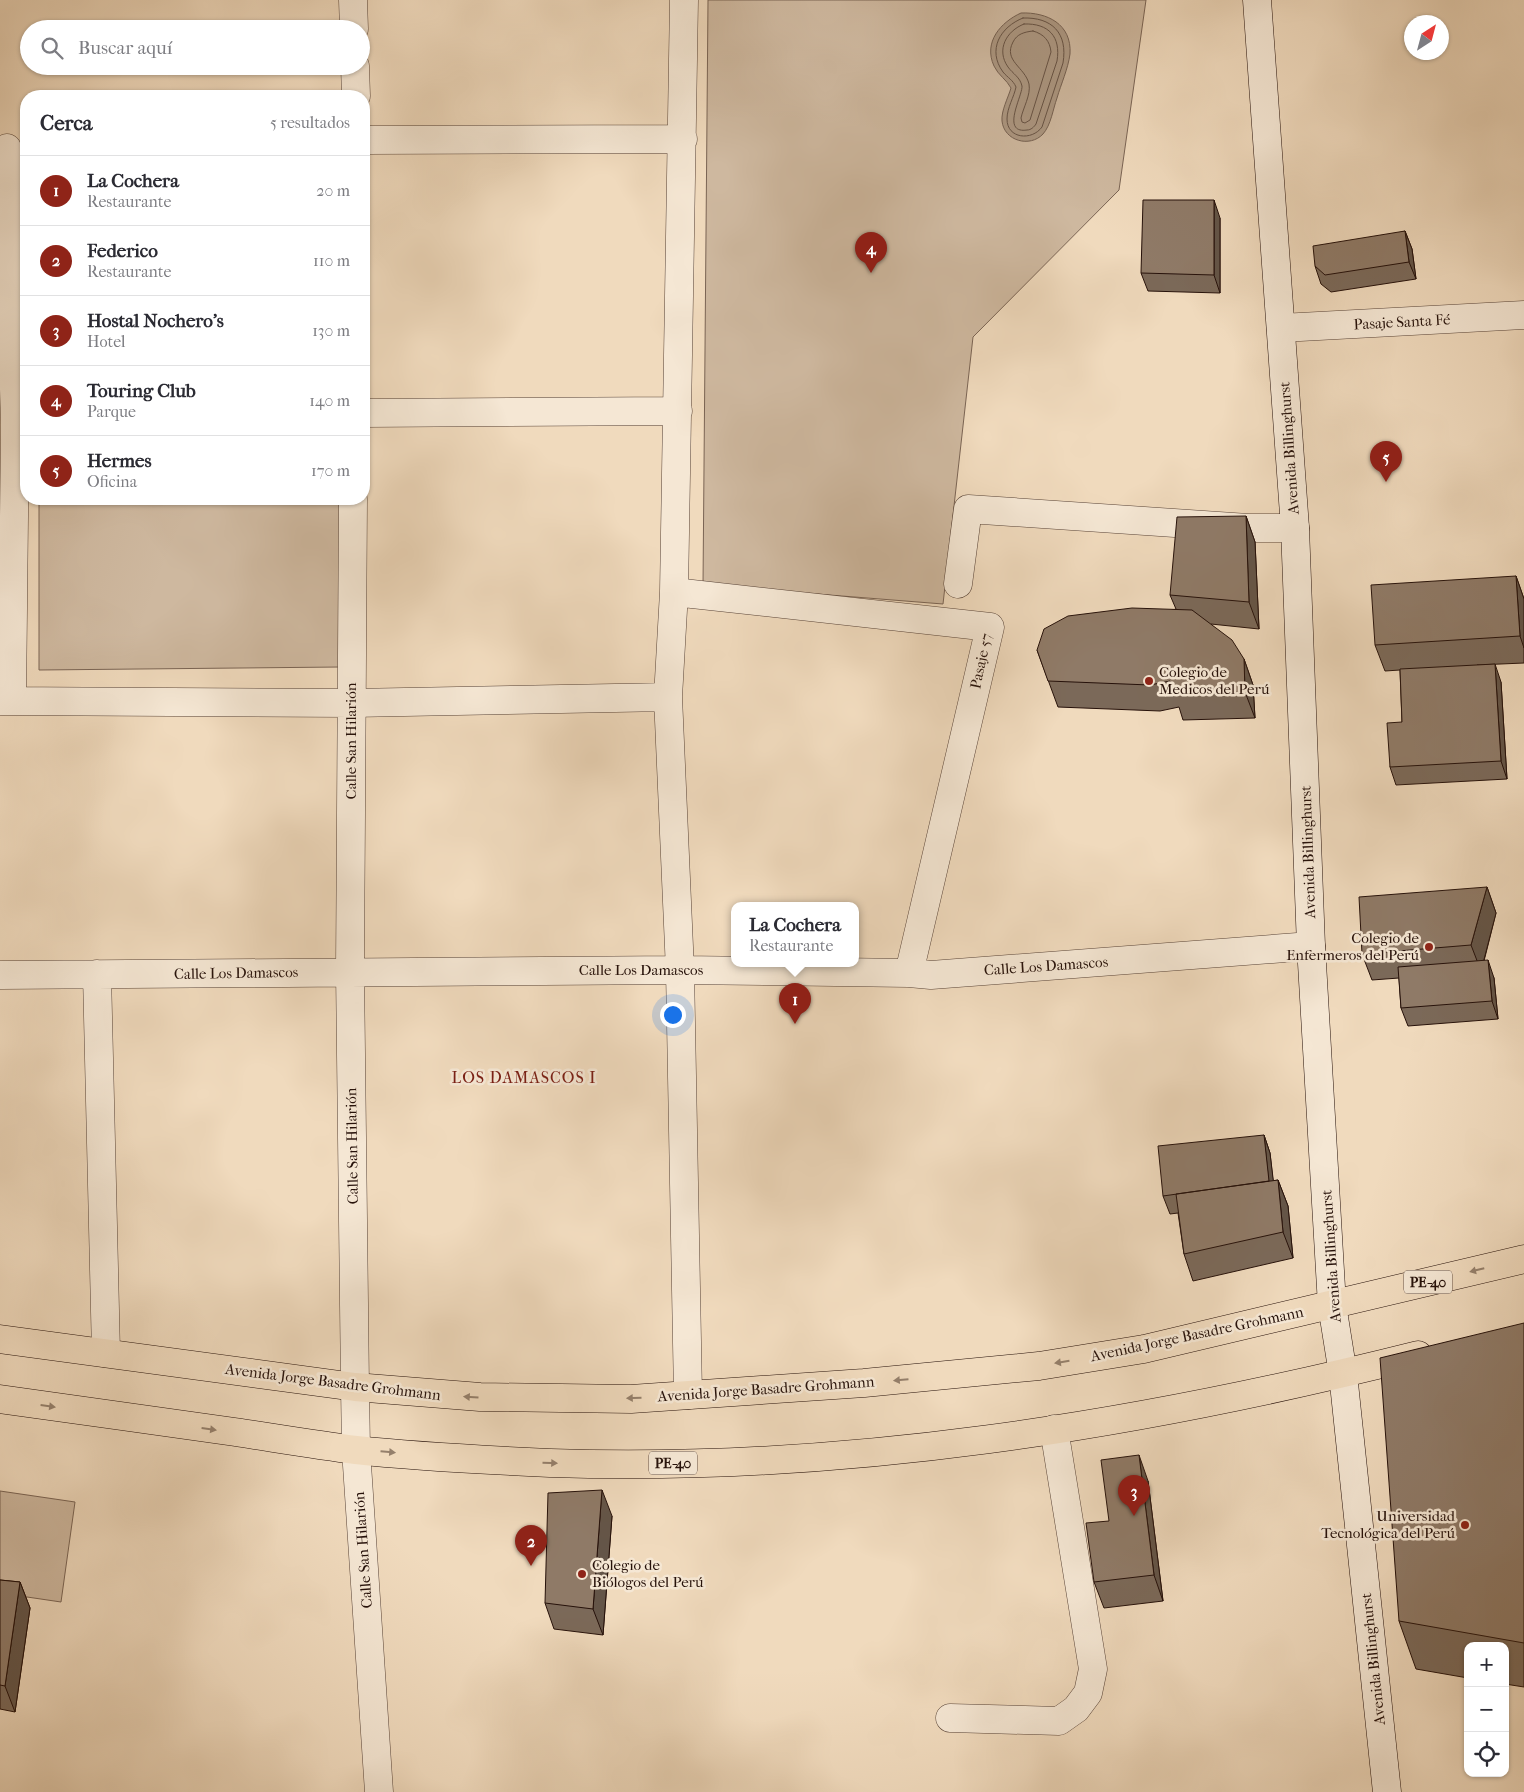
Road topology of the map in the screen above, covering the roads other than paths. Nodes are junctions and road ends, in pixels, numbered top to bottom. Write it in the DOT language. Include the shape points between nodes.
graph roads {
  1 [pos="354,0"];
  2 [pos="684,0"];
  3 [pos="1257,0"];
  4 [pos="354,20"];
  5 [pos="355,75"];
  6 [pos="356,90"];
  7 [pos="683,139"];
  8 [pos="370,140"];
  9 [pos="11,148"];
  10 [pos="1524,315"];
  11 [pos="1281,328"];
  12 [pos="678,412"];
  13 [pos="370,413"];
  14 [pos="8,424"];
  15 [pos="353,505"];
  16 [pos="1295,528"];
  17 [pos="958,584"];
  18 [pos="674,592"];
  19 [pos="668,697"];
  20 [pos="6,701"];
  21 [pos="352,703"];
  22 [pos="1312,946"];
  23 [pos="680,970"];
  24 [pos="350,971"];
  25 [pos="909,973"];
  26 [pos="0,974"];
  27 [pos="97,974"];
  28 [pos="1524,1259"];
  29 [pos="1332,1305"];
  30 [pos="0,1339"];
  31 [pos="1446,1348"];
  32 [pos="106,1353"];
  33 [pos="1343,1374"];
  34 [pos="355,1388"];
  35 [pos="688,1395"];
  36 [pos="0,1399"];
  37 [pos="1054,1429"];
  38 [pos="356,1450"];
  39 [pos="950,1718"];
  40 [pos="379,1792"];
  41 [pos="1387,1792"];
  1 -- 4 [label="street"];
  2 -- 7 [label="street"];
  3 -- 11 [label="street, Avenida Billinghurst"];
  5 -- 6 [label="street"];
  7 -- 8 [label="street"];
  7 -- 12 [label="street"];
  9 -- 14 [label="street"];
  10 -- 11 [label="street, Pasaje Santa Fé"];
  11 -- 16 [label="street, Avenida Billinghurst"];
  12 -- 13 [label="street"];
  12 -- 18 [label="street"];
  14 -- 20 [label="street"];
  15 -- 21 [label="street, Calle San Hilarión"];
  16 -- 17 [label="street" via="1248,528 968,509"];
  16 -- 22 [label="street, Avenida Billinghurst"];
  18 -- 19 [label="street"];
  18 -- 25 [label="street, Pasaje 57" via="990,626"];
  19 -- 21 [label="street"];
  19 -- 23 [label="street"];
  20 -- 21 [label="street"];
  21 -- 24 [label="street, Calle San Hilarión"];
  22 -- 25 [label="street, Calle Los Damascos" via="931,975"];
  22 -- 29 [label="street, Avenida Billinghurst"];
  23 -- 24 [label="street, Calle Los Damascos"];
  23 -- 25 [label="street, Calle Los Damascos"];
  23 -- 35 [label="street"];
  24 -- 27 [label="street, Calle Los Damascos"];
  24 -- 34 [label="street, Calle San Hilarión"];
  26 -- 27 [label="street, Calle Los Damascos"];
  27 -- 32 [label="street"];
  28 -- 29 [label="highway, Avenida Jorge Basadre Grohmann / PE-40, one-way"];
  29 -- 33 [label="street, Avenida Billinghurst"];
  29 -- 35 [label="highway, Avenida Jorge Basadre Grohmann / PE-40, one-way" via="1144,1349 1039,1366 864,1383"];
  30 -- 32 [label="highway, Avenida Jorge Basadre Grohmann / PE-40"];
  31 -- 33 [label="highway, PE-40"];
  32 -- 34 [label="highway, Avenida Jorge Basadre Grohmann / PE-40"];
  33 -- 37 [label="highway, PE-40"];
  33 -- 41 [label="street, Avenida Billinghurst"];
  35 -- 34 [label="highway, Avenida Jorge Basadre Grohmann / PE-40, one-way" via="621,1399 480,1397"];
  34 -- 38 [label="street, Calle San Hilarión"];
  36 -- 38 [label="highway, PE-40, one-way"];
  38 -- 37 [label="highway, PE-40, one-way" via="550,1463 719,1462 887,1451"];
  37 -- 39 [label="street" via="1092,1669 1088,1693 1076,1709 1058,1721"];
  38 -- 40 [label="street, Calle San Hilarión"];
}
